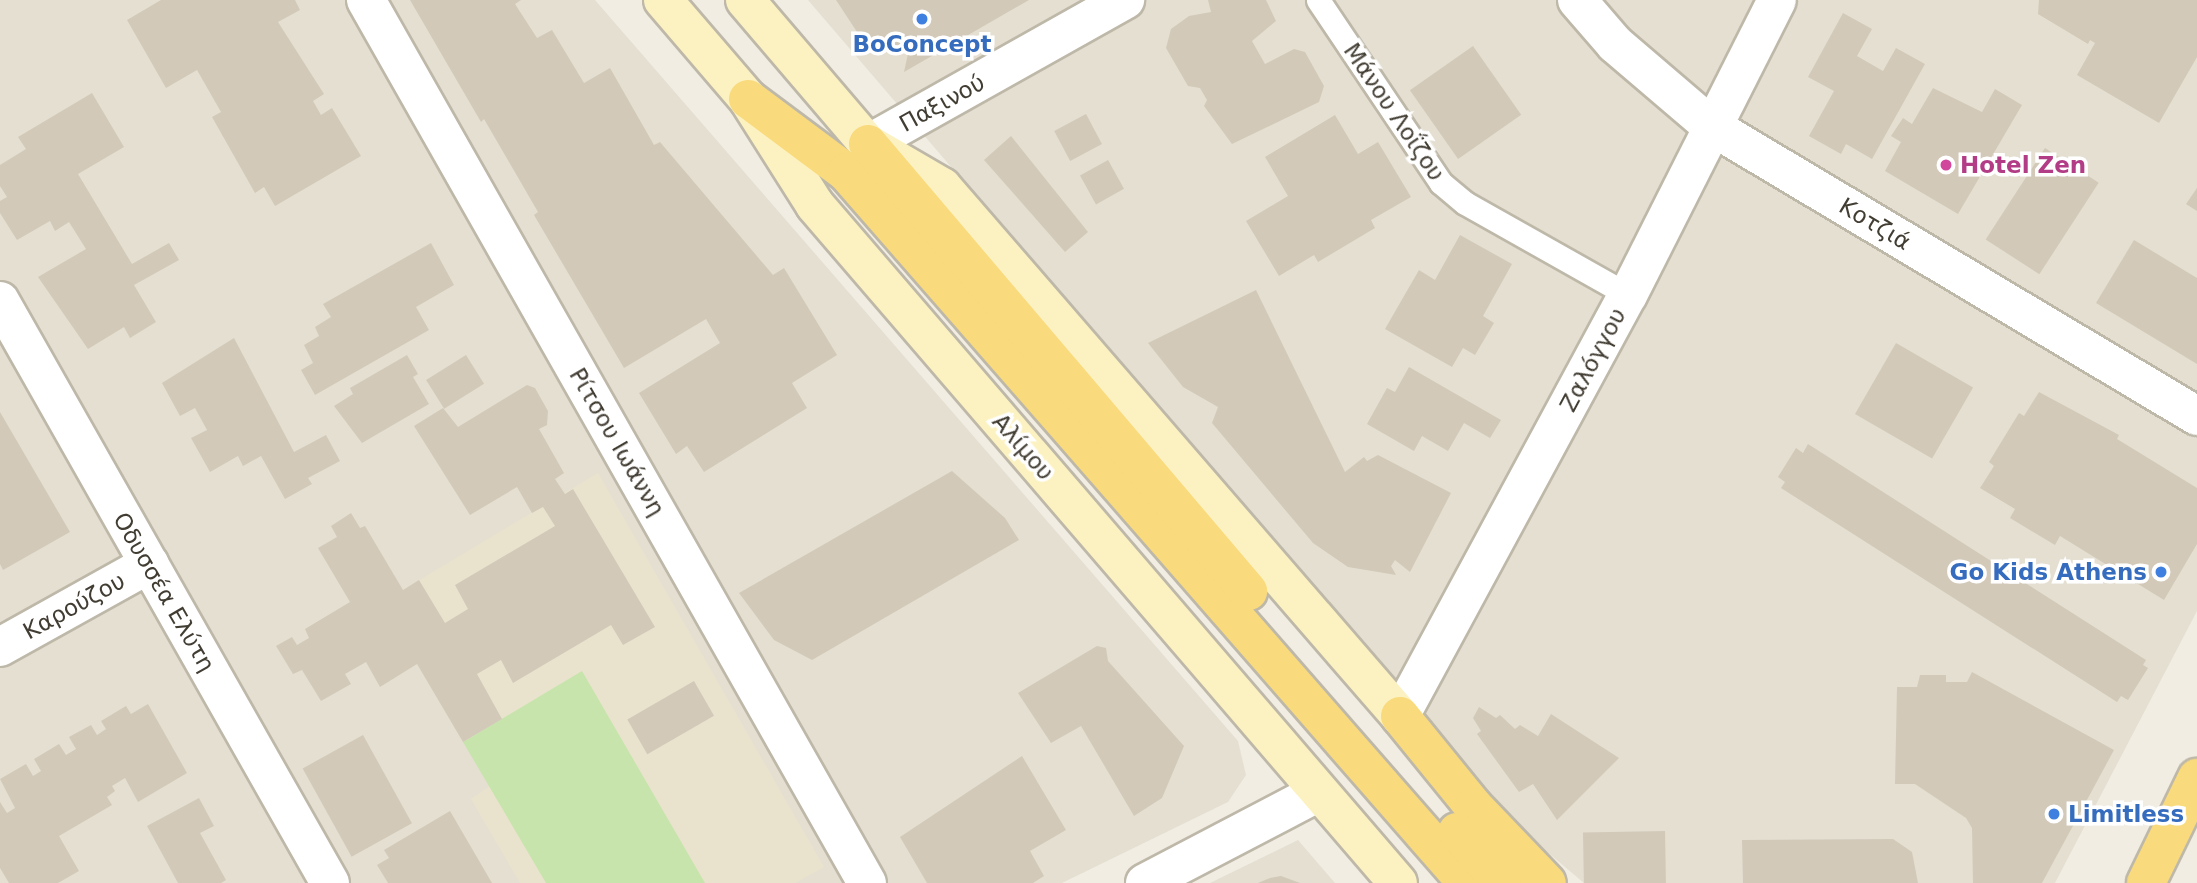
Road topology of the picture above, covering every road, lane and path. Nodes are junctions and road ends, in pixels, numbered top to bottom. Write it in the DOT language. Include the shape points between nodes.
graph roads {
  1 [pos="366,0"];
  2 [pos="663,0"];
  3 [pos="744,0"];
  4 [pos="1125,0"];
  5 [pos="1318,0"];
  6 [pos="1577,0"];
  7 [pos="1777,0"];
  8 [pos="748,99"];
  9 [pos="1711,126"];
  10 [pos="869,144"];
  11 [pos="1628,296"];
  12 [pos="0,301"];
  13 [pos="2197,416"];
  14 [pos="149,564"];
  15 [pos="0,647"];
  16 [pos="1400,716"];
  17 [pos="2192,788"];
  18 [pos="1319,792"];
  19 [pos="330,883"];
  20 [pos="867,883"];
  21 [pos="1145,883"];
  22 [pos="1398,883"];
  23 [pos="1467,883"];
  24 [pos="1502,883"];
  25 [pos="1547,883"];
  26 [pos="2122,883"];
  27 [pos="2146,883"];
  1 -- 20 [label="street, Ρίτσου Ιωάννη"];
  2 -- 8 [label="main road, Αλίμου"];
  3 -- 10 [label="main road"];
  4 -- 10 [label="street, Παξινού"];
  5 -- 11 [label="lane, Μάνου Λοΐζου" via="1441,183 1465,203"];
  6 -- 9 [label="street, Κοτζιά" via="1615,44"];
  7 -- 9 [label="street, Ζαλόγγου"];
  8 -- 18 [label="main road, Αλίμου" via="815,205"];
  8 -- 23 [label="highway" via="846,172"];
  9 -- 11 [label="street, Ζαλόγγου"];
  9 -- 13 [label="street, Κοτζιά"];
  10 -- 16 [label="main road" via="942,187"];
  10 -- 24 [label="highway" via="1352,714"];
  11 -- 16 [label="street, Ζαλόγγου"];
  12 -- 14 [label="street, Οδυσσέα Ελύτη"];
  14 -- 15 [label="street, Καρούζου"];
  14 -- 19 [label="street, Οδυσσέα Ελύτη"];
  16 -- 25 [label="highway" via="1474,807"];
  17 -- 26 [label="highway"];
  17 -- 27 [label="highway"];
  18 -- 21 [label="street"];
  18 -- 22 [label="main road, Αλίμου"];
}
